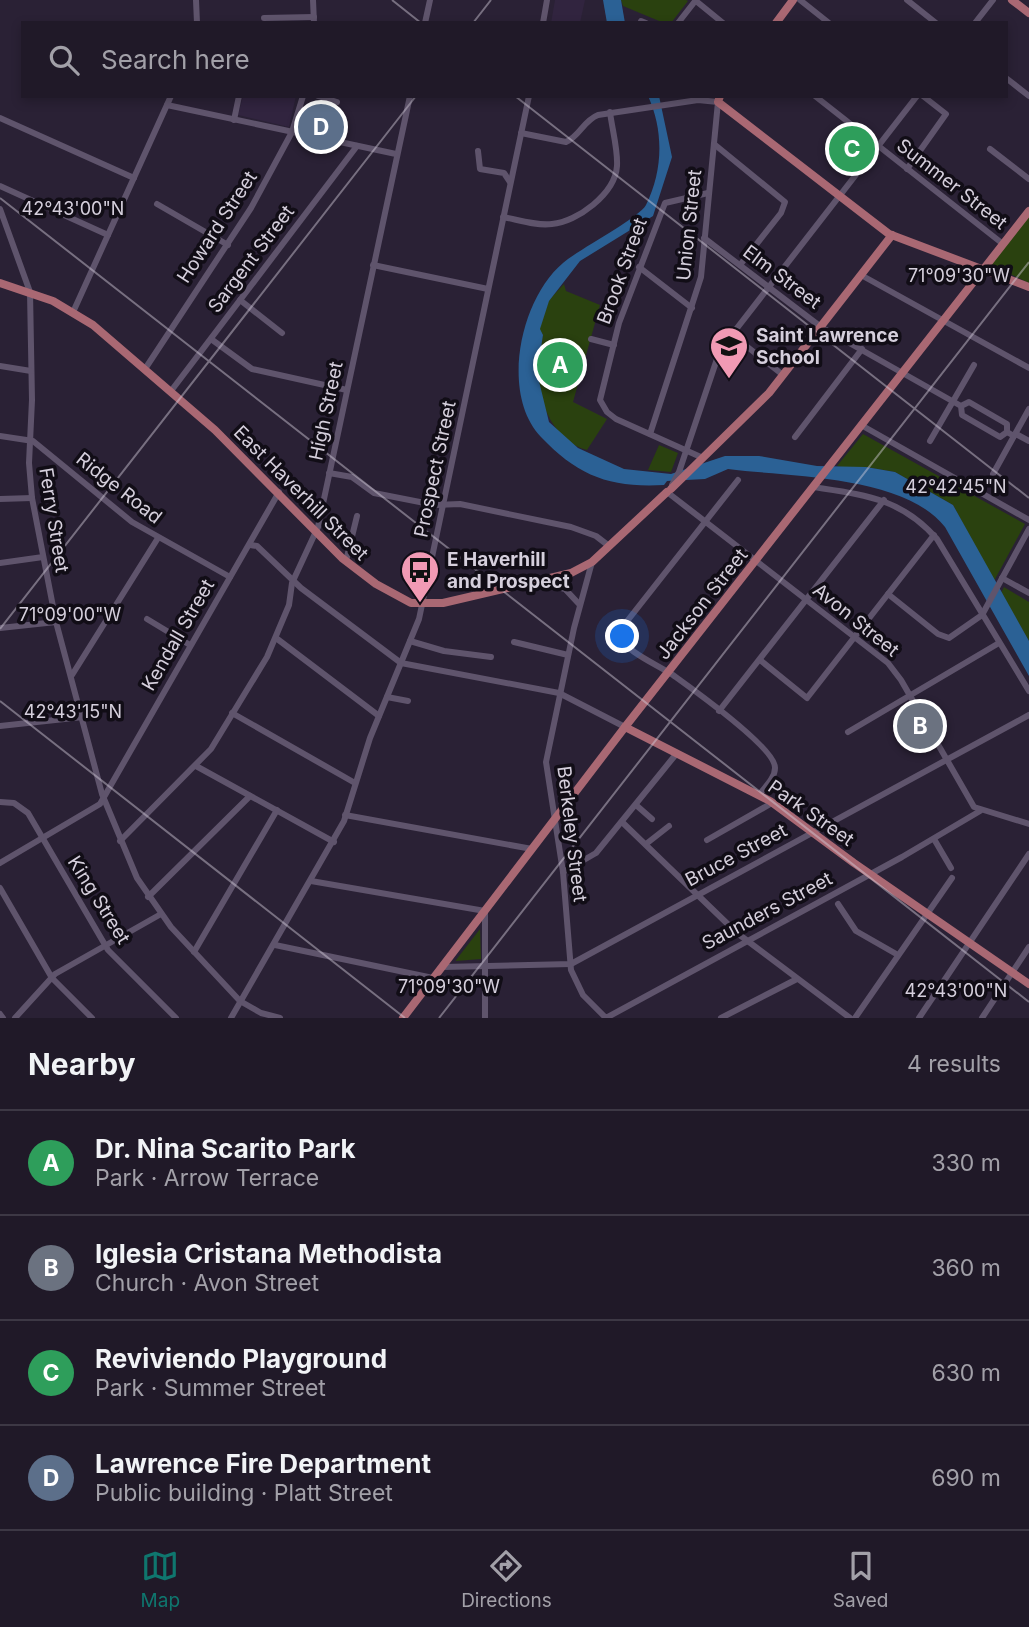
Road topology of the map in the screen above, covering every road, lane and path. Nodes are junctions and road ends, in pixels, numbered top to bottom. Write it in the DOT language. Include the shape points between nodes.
graph roads {
  1 [pos="196,0"];
  2 [pos="313,0"];
  3 [pos="430,0"];
  4 [pos="547,0"];
  5 [pos="696,0"];
  6 [pos="793,0"];
  7 [pos="800,0"];
  8 [pos="907,0"];
  9 [pos="993,0"];
  10 [pos="1012,0"];
  11 [pos="1029,13"];
  12 [pos="264,18"];
  13 [pos="314,20"];
  14 [pos="197,21"];
  15 [pos="425,21"];
  16 [pos="543,21"];
  17 [pos="680,21"];
  18 [pos="721,21"];
  19 [pos="777,21"];
  20 [pos="826,21"];
  21 [pos="933,21"];
  22 [pos="977,21"];
  23 [pos="1008,80"];
  24 [pos="1029,96"];
  25 [pos="170,98"];
  26 [pos="239,98"];
  27 [pos="302,98"];
  28 [pos="324,98"];
  29 [pos="410,98"];
  30 [pos="528,98"];
  31 [pos="818,98"];
  32 [pos="916,98"];
  33 [pos="926,98"];
  34 [pos="719,99"];
  35 [pos="337,102"];
  36 [pos="167,105"];
  37 [pos="610,112"];
  38 [pos="0,118"];
  39 [pos="234,120"];
  40 [pos="292,132"];
  41 [pos="521,133"];
  42 [pos="713,144"];
  43 [pos="357,146"];
  44 [pos="878,146"];
  45 [pos="990,149"];
  46 [pos="478,151"];
  47 [pos="396,155"];
  48 [pos="907,169"];
  49 [pos="134,178"];
  50 [pos="1029,179"];
  51 [pos="510,183"];
  52 [pos="0,186"];
  53 [pos="708,193"];
  54 [pos="839,197"];
  55 [pos="157,204"];
  56 [pos="0,209"];
  57 [pos="1029,211"];
  58 [pos="503,217"];
  59 [pos="108,235"];
  60 [pos="892,235"];
  61 [pos="705,238"];
  62 [pos="1003,244"];
  63 [pos="228,245"];
  64 [pos="373,265"];
  65 [pos="740,265"];
  66 [pos="639,267"];
  67 [pos="984,268"];
  68 [pos="861,275"];
  69 [pos="0,283"];
  70 [pos="769,287"];
  71 [pos="1029,287"];
  72 [pos="488,289"];
  73 [pos="30,292"];
  74 [pos="240,300"];
  75 [pos="692,308"];
  76 [pos="74,310"];
  77 [pos="943,320"];
  78 [pos="821,327"];
  79 [pos="282,333"];
  80 [pos="732,334"];
  81 [pos="211,339"];
  82 [pos="591,339"];
  83 [pos="614,345"];
  84 [pos="862,349"];
  85 [pos="974,365"];
  86 [pos="0,366"];
  87 [pos="1029,368"];
  88 [pos="145,369"];
  89 [pos="32,371"];
  90 [pos="903,371"];
  91 [pos="783,375"];
  92 [pos="347,390"];
  93 [pos="170,391"];
  94 [pos="953,401"];
  95 [pos="961,406"];
  96 [pos="1029,409"];
  97 [pos="861,425"];
  98 [pos="1007,432"];
  99 [pos="650,435"];
  100 [pos="1015,435"];
  101 [pos="0,436"];
  102 [pos="795,437"];
  103 [pos="29,440"];
  104 [pos="930,441"];
  105 [pos="1029,441"];
  106 [pos="685,452"];
  107 [pos="701,459"];
  108 [pos="330,473"];
  109 [pos="993,474"];
  110 [pos="738,480"];
  111 [pos="815,485"];
  112 [pos="669,490"];
  113 [pos="279,492"];
  114 [pos="32,498"];
  115 [pos="0,499"];
  116 [pos="884,500"];
  117 [pos="444,504"];
  118 [pos="357,516"];
  119 [pos="1029,520"];
  120 [pos="705,521"];
  121 [pos="1029,529"];
  122 [pos="316,531"];
  123 [pos="934,535"];
  124 [pos="158,537"];
  125 [pos="250,545"];
  126 [pos="609,546"];
  127 [pos="43,557"];
  128 [pos="756,560"];
  129 [pos="346,561"];
  130 [pos="592,562"];
  131 [pos="0,563"];
  132 [pos="230,576"];
  133 [pos="293,581"];
  134 [pos="1000,581"];
  135 [pos="538,582"];
  136 [pos="1029,593"];
  137 [pos="888,594"];
  138 [pos="808,600"];
  139 [pos="579,604"];
  140 [pos="423,605"];
  141 [pos="982,615"];
  142 [pos="147,618"];
  143 [pos="56,622"];
  144 [pos="0,628"];
  145 [pos="855,637"];
  146 [pos="276,638"];
  147 [pos="410,641"];
  148 [pos="514,642"];
  149 [pos="999,643"];
  150 [pos="190,645"];
  151 [pos="568,655"];
  152 [pos="491,657"];
  153 [pos="760,660"];
  154 [pos="401,663"];
  155 [pos="668,672"];
  156 [pos="71,676"];
  157 [pos="1029,691"];
  158 [pos="559,693"];
  159 [pos="909,694"];
  160 [pos="387,697"];
  161 [pos="408,701"];
  162 [pos="719,711"];
  163 [pos="232,713"];
  164 [pos="1029,715"];
  165 [pos="379,716"];
  166 [pos="83,717"];
  167 [pos="0,726"];
  168 [pos="625,727"];
  169 [pos="848,732"];
  170 [pos="677,753"];
  171 [pos="946,760"];
  172 [pos="197,766"];
  173 [pos="355,783"];
  174 [pos="760,795"];
  175 [pos="250,796"];
  176 [pos="103,798"];
  177 [pos="0,802"];
  178 [pos="772,803"];
  179 [pos="636,805"];
  180 [pos="277,810"];
  181 [pos="980,811"];
  182 [pos="345,816"];
  183 [pos="555,818"];
  184 [pos="652,819"];
  185 [pos="622,822"];
  186 [pos="1029,824"];
  187 [pos="669,826"];
  188 [pos="812,832"];
  189 [pos="43,839"];
  190 [pos="933,839"];
  191 [pos="707,840"];
  192 [pos="120,841"];
  193 [pos="334,842"];
  194 [pos="646,844"];
  195 [pos="532,849"];
  196 [pos="1029,854"];
  197 [pos="0,863"];
  198 [pos="951,868"];
  199 [pos="563,872"];
  200 [pos="870,875"];
  201 [pos="952,878"];
  202 [pos="311,881"];
  203 [pos="0,888"];
  204 [pos="697,894"];
  205 [pos="148,897"];
  206 [pos="838,904"];
  207 [pos="485,911"];
  208 [pos="161,914"];
  209 [pos="927,914"];
  210 [pos="746,941"];
  211 [pos="969,944"];
  212 [pos="275,945"];
  213 [pos="106,946"];
  214 [pos="1029,947"];
  215 [pos="194,952"];
  216 [pos="898,955"];
  217 [pos="571,964"];
  218 [pos="485,966"];
  219 [pos="443,967"];
  220 [pos="1012,972"];
  221 [pos="51,977"];
  222 [pos="433,978"];
  223 [pos="796,979"];
  224 [pos="1029,984"];
  225 [pos="240,1001"];
  226 [pos="734,1011"];
  227 [pos="270,1017"];
  228 [pos="15,1018"];
  229 [pos="92,1018"];
  230 [pos="176,1018"];
  231 [pos="231,1018"];
  232 [pos="280,1018"];
  233 [pos="403,1018"];
  234 [pos="485,1018"];
  235 [pos="606,1018"];
  236 [pos="721,1018"];
  237 [pos="742,1018"];
  238 [pos="853,1018"];
  239 [pos="919,1018"];
  240 [pos="982,1018"];
  1 -- 14 [label="street"];
  2 -- 13 [label="street"];
  3 -- 15 [label="street"];
  4 -- 16 [label="street"];
  5 -- 17 [label="street"];
  5 -- 18 [label="street"];
  6 -- 19 [label="main road"];
  7 -- 20 [label="street"];
  8 -- 21 [label="street"];
  9 -- 22 [label="street"];
  10 -- 11 [label="main road"];
  12 -- 13 [label="street"];
  23 -- 24 [label="street"];
  25 -- 36 [label="street"];
  26 -- 39 [label="street"];
  27 -- 40 [label="street, Howard Street"];
  28 -- 35 [label="street"];
  29 -- 47 [label="street, High Street"];
  30 -- 41 [label="street, Prospect Street"];
  31 -- 44 [label="street, Summer Street"];
  32 -- 44 [label="street"];
  33 -- 48 [label="street" via="946,114"];
  34 -- 37 [label="street"];
  34 -- 42 [label="street, Union Street"];
  34 -- 54 [label="main road"];
  36 -- 39 [label="street"];
  36 -- 49 [label="street"];
  37 -- 41 [label="street" via="588,119 566,142"];
  37 -- 58 [label="street" via="617,165 615,178 600,198 564,222 532,224"];
  38 -- 49 [label="street"];
  39 -- 40 [label="street"];
  40 -- 43 [label="street"];
  40 -- 63 [label="street, Howard Street"];
  41 -- 51 [label="street, Prospect Street"];
  42 -- 53 [label="street, Union Street"];
  42 -- 65 [label="street" via="785,202"];
  43 -- 47 [label="street"];
  43 -- 74 [label="street, Sargent Street"];
  44 -- 48 [label="street, Summer Street"];
  44 -- 54 [label="street"];
  45 -- 50 [label="street"];
  46 -- 51 [label="street" via="480,169 504,173"];
  47 -- 64 [label="street, High Street"];
  48 -- 62 [label="street, Summer Street"];
  49 -- 59 [label="street"];
  51 -- 58 [label="street, Prospect Street"];
  52 -- 59 [label="street"];
  53 -- 61 [label="street, Union Street"];
  53 -- 66 [label="street, Brook Street" via="665,203"];
  54 -- 60 [label="main road"];
  54 -- 70 [label="street"];
  55 -- 63 [label="street"];
  56 -- 73 [label="street, Ferry Street"];
  57 -- 62 [label="main road, Jackson Street"];
  58 -- 72 [label="street, Prospect Street"];
  59 -- 76 [label="street"];
  60 -- 67 [label="main road"];
  60 -- 68 [label="main road"];
  61 -- 65 [label="street, Elm Street"];
  61 -- 75 [label="street, Union Street"];
  62 -- 67 [label="main road, Jackson Street"];
  63 -- 88 [label="street, Howard Street"];
  64 -- 72 [label="street"];
  64 -- 92 [label="street, High Street"];
  65 -- 70 [label="street, Elm Street"];
  66 -- 75 [label="street"];
  66 -- 83 [label="street, Brook Street"];
  67 -- 71 [label="main road"];
  67 -- 77 [label="main road, Jackson Street"];
  68 -- 77 [label="street"];
  68 -- 78 [label="main road"];
  69 -- 73 [label="main road, East Haverhill Street"];
  70 -- 78 [label="street, Elm Street"];
  70 -- 80 [label="street"];
  72 -- 117 [label="street, Prospect Street"];
  73 -- 76 [label="main road, East Haverhill Street"];
  73 -- 89 [label="street, Ferry Street"];
  74 -- 79 [label="street"];
  74 -- 81 [label="street, Sargent Street"];
  75 -- 99 [label="street, Union Street"];
  76 -- 88 [label="main road, East Haverhill Street"];
  77 -- 87 [label="street"];
  77 -- 90 [label="main road, Jackson Street"];
  78 -- 84 [label="street, Elm Street"];
  78 -- 91 [label="main road"];
  80 -- 91 [label="street"];
  80 -- 106 [label="street" via="714,364"];
  81 -- 92 [label="street" via="252,369"];
  81 -- 93 [label="street, Sargent Street"];
  82 -- 83 [label="street"];
  83 -- 99 [label="street, Brook Street" via="600,400 617,419"];
  84 -- 90 [label="street, Elm Street"];
  84 -- 102 [label="street"];
  85 -- 94 [label="street"];
  86 -- 89 [label="street"];
  88 -- 93 [label="main road, East Haverhill Street"];
  89 -- 103 [label="street, Ferry Street"];
  90 -- 94 [label="street, Elm Street"];
  90 -- 97 [label="main road, Jackson Street"];
  91 -- 107 [label="main road"];
  92 -- 108 [label="street, High Street"];
  93 -- 113 [label="main road, East Haverhill Street"];
  94 -- 95 [label="street, Elm Street"];
  94 -- 104 [label="street"];
  95 -- 98 [label="street" via="962,415 1000,436"];
  95 -- 98 [label="street" via="969,402 1007,424"];
  96 -- 100 [label="street"];
  97 -- 111 [label="main road, Jackson Street"];
  97 -- 119 [label="street"];
  98 -- 100 [label="street"];
  99 -- 106 [label="street, Brook Street"];
  100 -- 105 [label="street"];
  100 -- 109 [label="street"];
  101 -- 103 [label="street"];
  103 -- 114 [label="street, Ferry Street"];
  103 -- 124 [label="street, Ridge Road" via="132,522"];
  106 -- 107 [label="street, Brook Street"];
  106 -- 112 [label="street"];
  107 -- 112 [label="main road"];
  108 -- 117 [label="street" via="352,477 374,493"];
  108 -- 122 [label="street, High Street"];
  110 -- 120 [label="street"];
  111 -- 116 [label="street"];
  111 -- 128 [label="main road, Jackson Street"];
  112 -- 120 [label="street, Avon Street"];
  112 -- 126 [label="main road"];
  113 -- 122 [label="main road, East Haverhill Street"];
  113 -- 125 [label="street, Kendall Street"];
  114 -- 115 [label="street"];
  114 -- 127 [label="street, Ferry Street"];
  116 -- 123 [label="street" via="911,513"];
  116 -- 138 [label="street"];
  117 -- 126 [label="street" via="572,527"];
  117 -- 140 [label="street, Prospect Street"];
  118 -- 129 [label="street"];
  120 -- 128 [label="street, Avon Street"];
  120 -- 155 [label="street" via="617,634 624,644"];
  121 -- 134 [label="street"];
  122 -- 129 [label="main road, East Haverhill Street"];
  122 -- 133 [label="street, High Street"];
  123 -- 137 [label="street"];
  123 -- 141 [label="street"];
  124 -- 132 [label="street, Ridge Road"];
  124 -- 156 [label="street"];
  125 -- 132 [label="street, Kendall Street"];
  125 -- 133 [label="street" via="257,546"];
  126 -- 130 [label="main road"];
  127 -- 131 [label="street"];
  127 -- 143 [label="street, Ferry Street"];
  128 -- 138 [label="street, Avon Street"];
  128 -- 155 [label="main road, Jackson Street"];
  129 -- 140 [label="main road, East Haverhill Street" via="392,593"];
  130 -- 135 [label="main road"];
  130 -- 139 [label="street, Berkeley Street"];
  132 -- 150 [label="street, Kendall Street"];
  133 -- 146 [label="street, High Street"];
  133 -- 154 [label="street"];
  134 -- 136 [label="street"];
  134 -- 141 [label="street"];
  135 -- 139 [label="street" via="558,585"];
  135 -- 140 [label="main road"];
  137 -- 141 [label="street" via="944,638"];
  137 -- 145 [label="street"];
  138 -- 145 [label="street, Avon Street"];
  138 -- 153 [label="street"];
  139 -- 151 [label="street, Berkeley Street"];
  140 -- 147 [label="street, Prospect Street"];
  141 -- 149 [label="street"];
  142 -- 150 [label="street"];
  143 -- 144 [label="street"];
  143 -- 156 [label="street, Ferry Street"];
  145 -- 153 [label="street" via="807,698"];
  145 -- 159 [label="street, Avon Street" via="888,663"];
  146 -- 163 [label="street, High Street"];
  146 -- 165 [label="street"];
  147 -- 152 [label="street"];
  147 -- 154 [label="street, Prospect Street"];
  148 -- 151 [label="street"];
  149 -- 157 [label="street"];
  149 -- 159 [label="street"];
  150 -- 176 [label="street, Kendall Street"];
  151 -- 158 [label="street, Berkeley Street"];
  153 -- 162 [label="street"];
  154 -- 158 [label="street, Park Street"];
  154 -- 160 [label="street, Prospect Street"];
  155 -- 162 [label="street"];
  155 -- 168 [label="main road, Jackson Street"];
  156 -- 166 [label="street, Ferry Street"];
  158 -- 168 [label="street, Park Street"];
  158 -- 183 [label="street, Berkeley Street" via="546,762"];
  159 -- 169 [label="street"];
  159 -- 171 [label="street, Avon Street"];
  160 -- 161 [label="street"];
  160 -- 165 [label="street, Prospect Street"];
  162 -- 174 [label="street" via="772,756 776,766 773,777"];
  163 -- 172 [label="street, High Street"];
  163 -- 173 [label="street"];
  164 -- 171 [label="street, Bruce Street"];
  165 -- 173 [label="street, Prospect Street"];
  166 -- 167 [label="street"];
  166 -- 176 [label="street, Ferry Street"];
  168 -- 170 [label="main road, Park Street"];
  168 -- 183 [label="main road, Jackson Street"];
  170 -- 174 [label="main road, Park Street"];
  170 -- 179 [label="street"];
  171 -- 181 [label="street, Avon Street" via="968,802"];
  171 -- 188 [label="street, Bruce Street"];
  172 -- 175 [label="street"];
  172 -- 192 [label="street, High Street"];
  173 -- 182 [label="street, Prospect Street"];
  174 -- 178 [label="main road, Park Street"];
  175 -- 180 [label="street"];
  175 -- 205 [label="street"];
  176 -- 189 [label="street, Kendall Street"];
  176 -- 192 [label="street, Ferry Street"];
  177 -- 189 [label="street, King Street" via="14,803 28,813"];
  178 -- 188 [label="main road, Park Street"];
  178 -- 191 [label="street"];
  179 -- 184 [label="street"];
  179 -- 185 [label="street"];
  180 -- 193 [label="street"];
  180 -- 215 [label="street"];
  181 -- 186 [label="street"];
  181 -- 190 [label="street, Saunders Street"];
  182 -- 193 [label="street, Prospect Street"];
  182 -- 195 [label="street"];
  183 -- 195 [label="main road, Jackson Street"];
  183 -- 199 [label="street, Berkeley Street"];
  185 -- 194 [label="street"];
  185 -- 199 [label="street" via="596,853"];
  187 -- 194 [label="street"];
  188 -- 200 [label="main road, Park Street"];
  188 -- 204 [label="street, Bruce Street"];
  189 -- 197 [label="street, Kendall Street"];
  189 -- 213 [label="street, King Street"];
  190 -- 198 [label="street"];
  190 -- 200 [label="street, Saunders Street"];
  192 -- 205 [label="street, Ferry Street"];
  193 -- 202 [label="street, Prospect Street"];
  194 -- 204 [label="street"];
  195 -- 207 [label="main road, Jackson Street"];
  196 -- 211 [label="street"];
  199 -- 217 [label="street, Berkeley Street"];
  200 -- 209 [label="main road, Park Street"];
  200 -- 210 [label="street, Saunders Street"];
  201 -- 209 [label="street"];
  202 -- 207 [label="street"];
  202 -- 212 [label="street, Prospect Street"];
  203 -- 221 [label="street"];
  204 -- 210 [label="street"];
  204 -- 217 [label="street, Bruce Street"];
  205 -- 208 [label="street, Ferry Street"];
  206 -- 216 [label="street" via="856,931"];
  207 -- 218 [label="street"];
  207 -- 219 [label="main road, Jackson Street"];
  208 -- 213 [label="street"];
  208 -- 215 [label="street, Ferry Street"];
  209 -- 211 [label="main road, Park Street"];
  209 -- 216 [label="street"];
  210 -- 223 [label="street"];
  210 -- 235 [label="street, Saunders Street"];
  211 -- 220 [label="main road, Park Street"];
  211 -- 239 [label="street"];
  212 -- 222 [label="street"];
  212 -- 225 [label="street, Prospect Street"];
  213 -- 221 [label="street"];
  213 -- 230 [label="street, King Street"];
  214 -- 220 [label="street"];
  215 -- 225 [label="street, Ferry Street"];
  216 -- 238 [label="street"];
  217 -- 218 [label="street, Bruce Street"];
  217 -- 235 [label="street, Berkeley Street" via="580,990"];
  218 -- 219 [label="street, Bruce Street"];
  218 -- 234 [label="street"];
  219 -- 222 [label="main road, Jackson Street"];
  220 -- 224 [label="main road, Park Street"];
  220 -- 240 [label="street"];
  221 -- 228 [label="street"];
  221 -- 229 [label="street"];
  222 -- 233 [label="main road, Jackson Street"];
  223 -- 226 [label="street"];
  223 -- 238 [label="street"];
  225 -- 227 [label="street"];
  225 -- 231 [label="street, Prospect Street"];
  226 -- 236 [label="street"];
  226 -- 237 [label="street"];
  227 -- 232 [label="street"];
}
